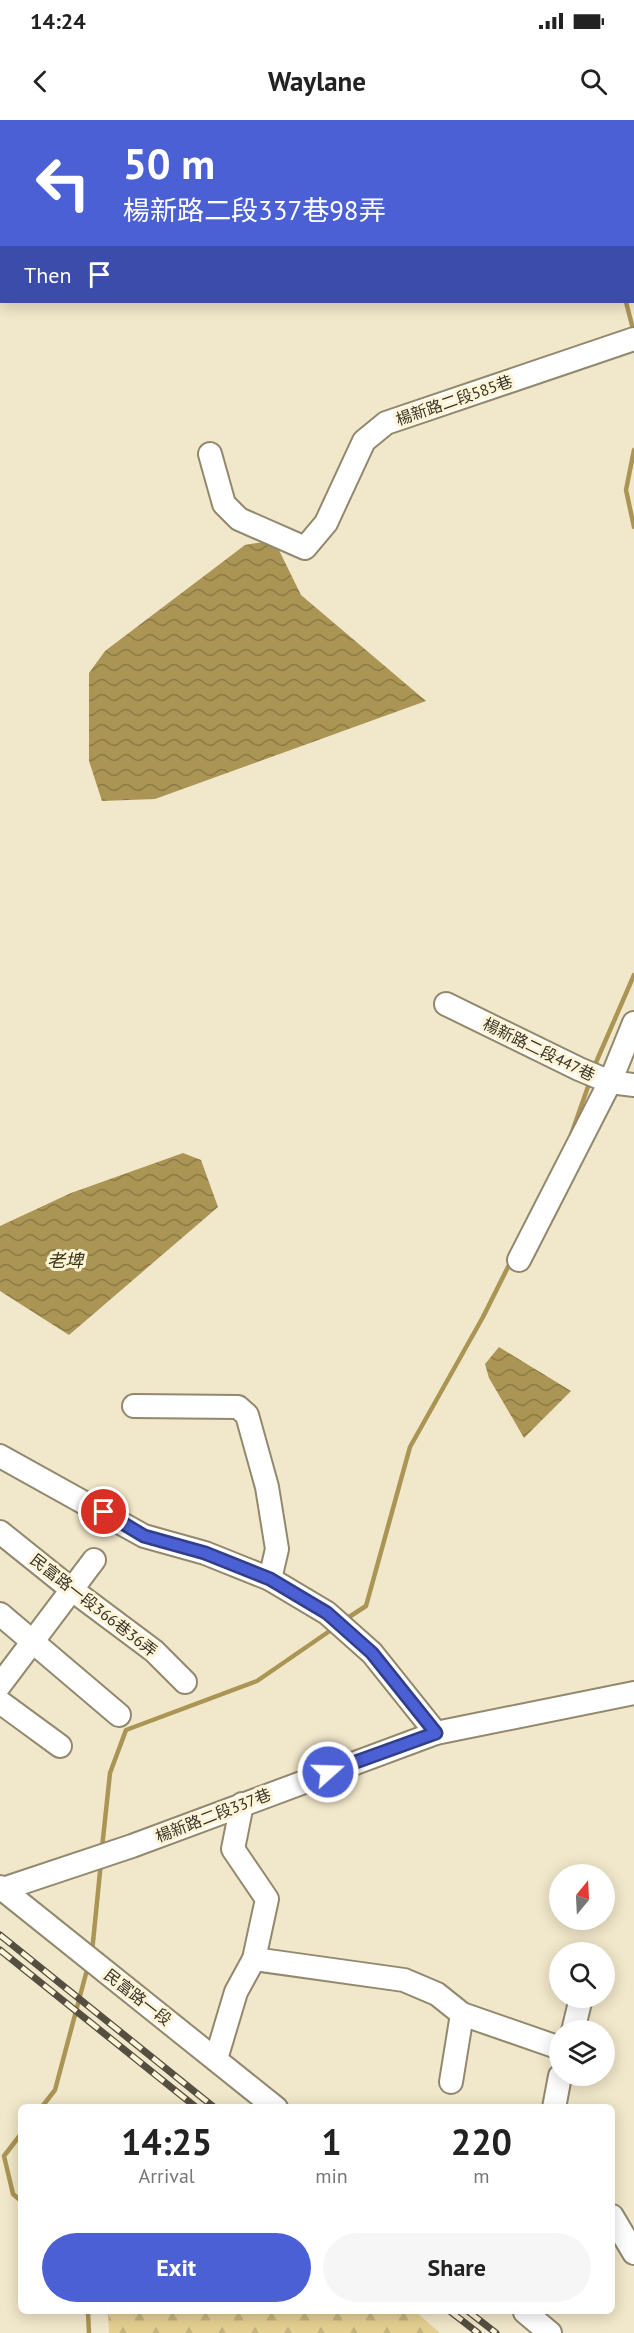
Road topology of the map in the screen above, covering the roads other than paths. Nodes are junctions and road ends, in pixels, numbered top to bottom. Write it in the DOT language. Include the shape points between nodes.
graph roads {
  1 [pos="634,339"];
  2 [pos="210,454"];
  3 [pos="446,1004"];
  4 [pos="634,1023"];
  5 [pos="610,1082"];
  6 [pos="634,1085"];
  7 [pos="519,1260"];
  8 [pos="134,1406"];
  9 [pos="0,1456"];
  10 [pos="0,1532"];
  11 [pos="94,1560"];
  12 [pos="270,1579"];
  13 [pos="71,1589"];
  14 [pos="0,1614"];
  15 [pos="34,1640"];
  16 [pos="184,1682"];
  17 [pos="0,1685"];
  18 [pos="634,1693"];
  19 [pos="0,1702"];
  20 [pos="119,1715"];
  21 [pos="436,1733"];
  22 [pos="60,1746"];
  23 [pos="242,1804"];
  24 [pos="2,1888"];
  25 [pos="254,1959"];
  26 [pos="462,2014"];
  27 [pos="549,2044"];
  28 [pos="216,2059"];
  29 [pos="451,2082"];
  30 [pos="558,2086"];
  31 [pos="271,2104"];
  32 [pos="555,2104"];
  33 [pos="615,2221"];
  34 [pos="634,2253"];
  35 [pos="527,2314"];
  36 [pos="550,2333"];
  1 -- 2 [label="street, 楊新路二段585巷" via="386,423 364,441 326,523 305,548 239,519 224,504"];
  3 -- 5 [label="street, 楊新路二段447巷"];
  4 -- 5 [label="street"];
  5 -- 6 [label="street, 楊新路二段447巷"];
  5 -- 7 [label="street"];
  8 -- 12 [label="street" via="238,1407 247,1415 267,1487 277,1550"];
  9 -- 12 [label="street" via="144,1536 205,1553"];
  10 -- 13 [label="street, 民富路一段366巷36弄"];
  11 -- 13 [label="street"];
  12 -- 21 [label="street" via="327,1613 372,1653"];
  13 -- 15 [label="street"];
  13 -- 16 [label="street, 民富路一段366巷36弄" via="154,1651"];
  14 -- 15 [label="street"];
  15 -- 17 [label="street"];
  15 -- 20 [label="street"];
  18 -- 21 [label="street, 楊新路二段337巷"];
  19 -- 22 [label="street"];
  21 -- 23 [label="street, 楊新路二段337巷"];
  23 -- 24 [label="street, 楊新路二段337巷"];
  23 -- 25 [label="street" via="232,1849 267,1899"];
  24 -- 28 [label="street, 民富路一段"];
  25 -- 26 [label="street" via="404,1980 437,1994"];
  25 -- 28 [label="street" via="237,1992"];
  26 -- 27 [label="street"];
  26 -- 29 [label="street"];
  28 -- 31 [label="street, 民富路一段"];
  30 -- 32 [label="street"];
  33 -- 34 [label="street"];
  35 -- 36 [label="street"];
}
